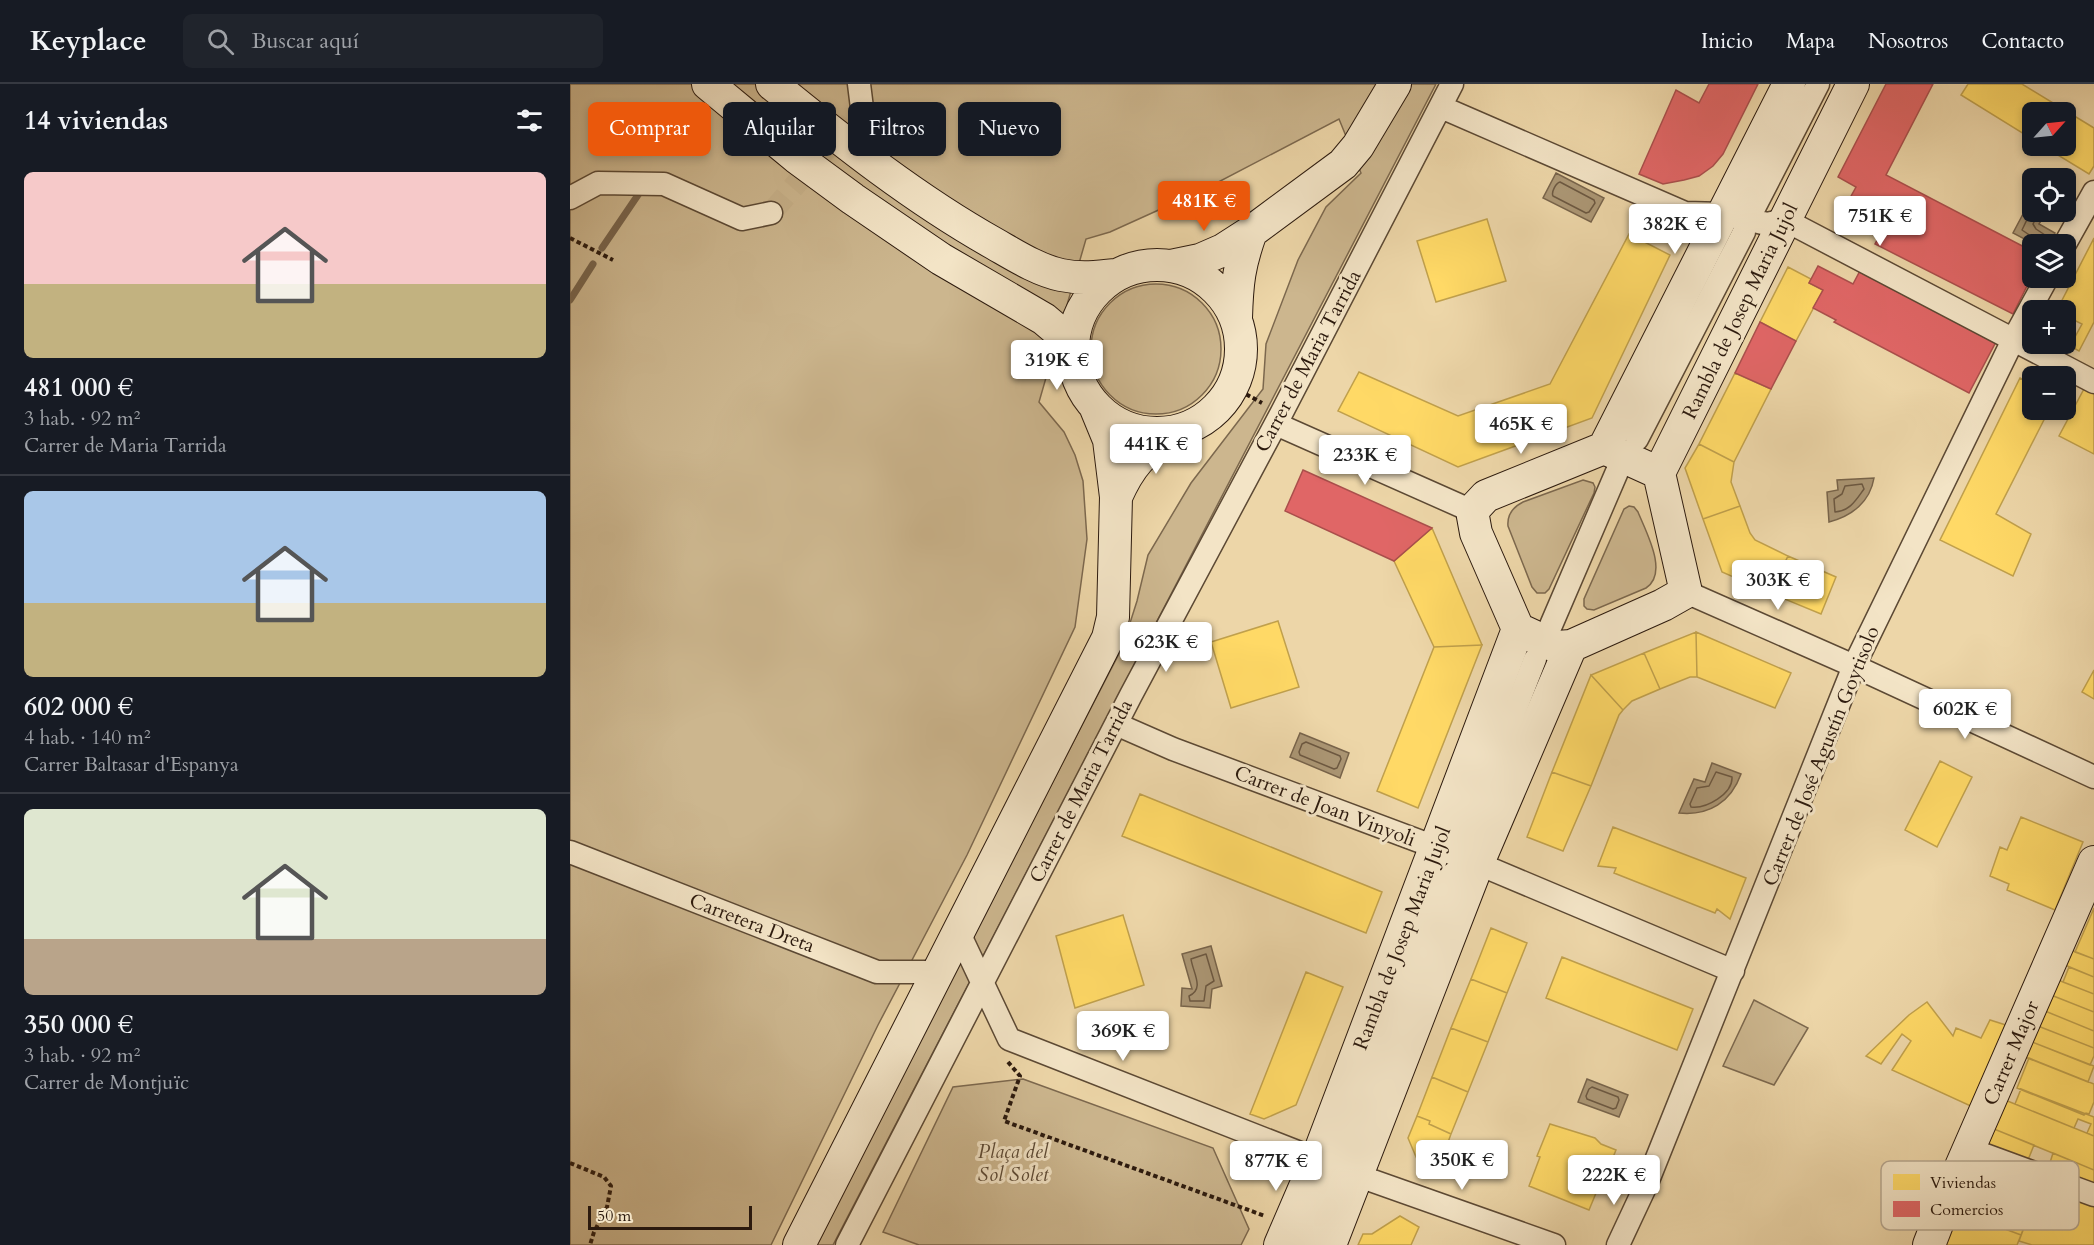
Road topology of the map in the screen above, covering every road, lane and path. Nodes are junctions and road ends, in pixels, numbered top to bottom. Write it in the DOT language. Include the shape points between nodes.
graph roads {
  1 [pos="708,84"];
  2 [pos="772,84"];
  3 [pos="859,84"];
  4 [pos="1395,84"];
  5 [pos="1452,84"];
  6 [pos="1789,84"];
  7 [pos="1818,84"];
  8 [pos="1853,84"];
  9 [pos="861,102"];
  10 [pos="1441,107"];
  11 [pos="2094,192"];
  12 [pos="570,198"];
  13 [pos="771,213"];
  14 [pos="1740,219"];
  15 [pos="1785,220"];
  16 [pos="1251,232"];
  17 [pos="2071,234"];
  18 [pos="570,238"];
  19 [pos="613,260"];
  20 [pos="1171,266"];
  21 [pos="1116,275"];
  22 [pos="2042,288"];
  23 [pos="1236,318"];
  24 [pos="2013,340"];
  25 [pos="1073,352"];
  26 [pos="2086,378"];
  27 [pos="1233,387"];
  28 [pos="1095,406"];
  29 [pos="1278,419"];
  30 [pos="1171,432"];
  31 [pos="1637,439"];
  32 [pos="1612,458"];
  33 [pos="1659,473"];
  34 [pos="1116,497"];
  35 [pos="1472,511"];
  36 [pos="1686,592"];
  37 [pos="1518,629"];
  38 [pos="1560,638"];
  39 [pos="1535,659"];
  40 [pos="1854,666"];
  41 [pos="1116,724"];
  42 [pos="2094,777"];
  43 [pos="570,852"];
  44 [pos="1457,859"];
  45 [pos="2094,862"];
  46 [pos="958,932"];
  47 [pos="1733,971"];
  48 [pos="938,972"];
  49 [pos="982,982"];
  50 [pos="1001,1055"];
  51 [pos="1969,1149"];
  52 [pos="1964,1161"];
  53 [pos="2002,1161"];
  54 [pos="570,1163"];
  55 [pos="1336,1166"];
  56 [pos="2079,1189"];
  57 [pos="2094,1195"];
  58 [pos="1935,1230"];
  59 [pos="1274,1231"];
  60 [pos="590,1245"];
  61 [pos="799,1245"];
  62 [pos="847,1245"];
  63 [pos="1303,1245"];
  64 [pos="1330,1245"];
  65 [pos="1554,1245"];
  66 [pos="1618,1245"];
  67 [pos="1929,1245"];
  1 -- 25 [label="street" via="853,199 941,259 1044,319"];
  2 -- 21 [label="street" via="880,170 952,220 1013,254 1062,275"];
  3 -- 9 [label="street"];
  4 -- 16 [label="street" via="1343,164"];
  5 -- 10 [label="street, Carrer de Maria Tarrida"];
  6 -- 14 [label="street, Rambla de Josep Maria Jujol"];
  7 -- 14 [label="street, Rambla de Josep Maria Jujol"];
  8 -- 15 [label="street, Rambla de Josep Maria Jujol"];
  10 -- 14 [label="street" via="1685,213"];
  10 -- 29 [label="street, Carrer de Maria Tarrida"];
  11 -- 17 [label="street"];
  12 -- 13 [label="street" via="598,183 664,184 742,219"];
  14 -- 15 [label="street" via="1767,224"];
  14 -- 31 [label="street, Rambla de Josep Maria Jujol"];
  14 -- 32 [label="street, Rambla de Josep Maria Jujol"];
  15 -- 24 [label="street"];
  15 -- 33 [label="street, Rambla de Josep Maria Jujol"];
  16 -- 20 [label="street" via="1213,255"];
  16 -- 23 [label="street" via="1236,287"];
  18 -- 19 [label="path"];
  20 -- 21 [label="street" via="1143,266"];
  20 -- 23 [label="street" via="1210,283"];
  21 -- 25 [label="street" via="1098,289 1084,308 1075,329"];
  22 -- 24 [label="street, Carrer de José Agustín Goytisolo"];
  23 -- 27 [label="street" via="1242,348"];
  24 -- 26 [label="street"];
  24 -- 40 [label="street, Carrer de José Agustín Goytisolo"];
  25 -- 28 [label="street" via="1079,381"];
  27 -- 29 [label="path"];
  27 -- 30 [label="street" via="1207,417"];
  28 -- 30 [label="street" via="1130,429"];
  28 -- 34 [label="street" via="1109,440"];
  29 -- 35 [label="street"];
  29 -- 41 [label="street, Carrer de Maria Tarrida"];
  30 -- 34 [label="street" via="1140,456 1127,472"];
  32 -- 33 [label="street"];
  32 -- 35 [label="street" via="1486,496"];
  32 -- 38 [label="street, Rambla de Josep Maria Jujol"];
  33 -- 36 [label="street"];
  34 -- 46 [label="street" via="1113,617 1108,638"];
  35 -- 37 [label="street" via="1476,533"];
  36 -- 38 [label="street" via="1663,605"];
  36 -- 40 [label="street"];
  37 -- 38 [label="street" via="1557,647"];
  37 -- 44 [label="street, Rambla de Josep Maria Jujol"];
  38 -- 44 [label="street, Rambla de Josep Maria Jujol"];
  39 -- 44 [label="street, Rambla de Josep Maria Jujol"];
  40 -- 42 [label="street"];
  40 -- 47 [label="street, Carrer de José Agustín Goytisolo"];
  41 -- 44 [label="street, Carrer de Joan Vinyoli"];
  41 -- 49 [label="street, Carrer de Maria Tarrida"];
  43 -- 48 [label="street, Carretera Dreta" via="877,972"];
  44 -- 47 [label="street, Carrer de Joan Vinyoli"];
  44 -- 55 [label="street, Rambla de Josep Maria Jujol"];
  44 -- 55 [label="street, Rambla de Josep Maria Jujol"];
  45 -- 51 [label="street, Carrer Major"];
  46 -- 48 [label="street"];
  46 -- 49 [label="street"];
  47 -- 66 [label="street, Carrer de José Agustín Goytisolo" via="1647,1184"];
  48 -- 61 [label="street"];
  49 -- 55 [label="street" via="1009,1039"];
  49 -- 62 [label="street, Carrer de Maria Tarrida"];
  50 -- 59 [label="path" via="1020,1076 1004,1121"];
  51 -- 52 [label="street, Carrer Major"];
  51 -- 53 [label="street"];
  54 -- 60 [label="path" via="604,1177 611,1186 607,1207"];
  55 -- 59 [label="street, Rambla de Josep Maria Jujol"];
  55 -- 63 [label="street, Rambla de Josep Maria Jujol"];
  55 -- 64 [label="street, Rambla de Josep Maria Jujol"];
  55 -- 65 [label="street"];
  56 -- 57 [label="street"];
  58 -- 67 [label="street, Carrer Major"];
}
